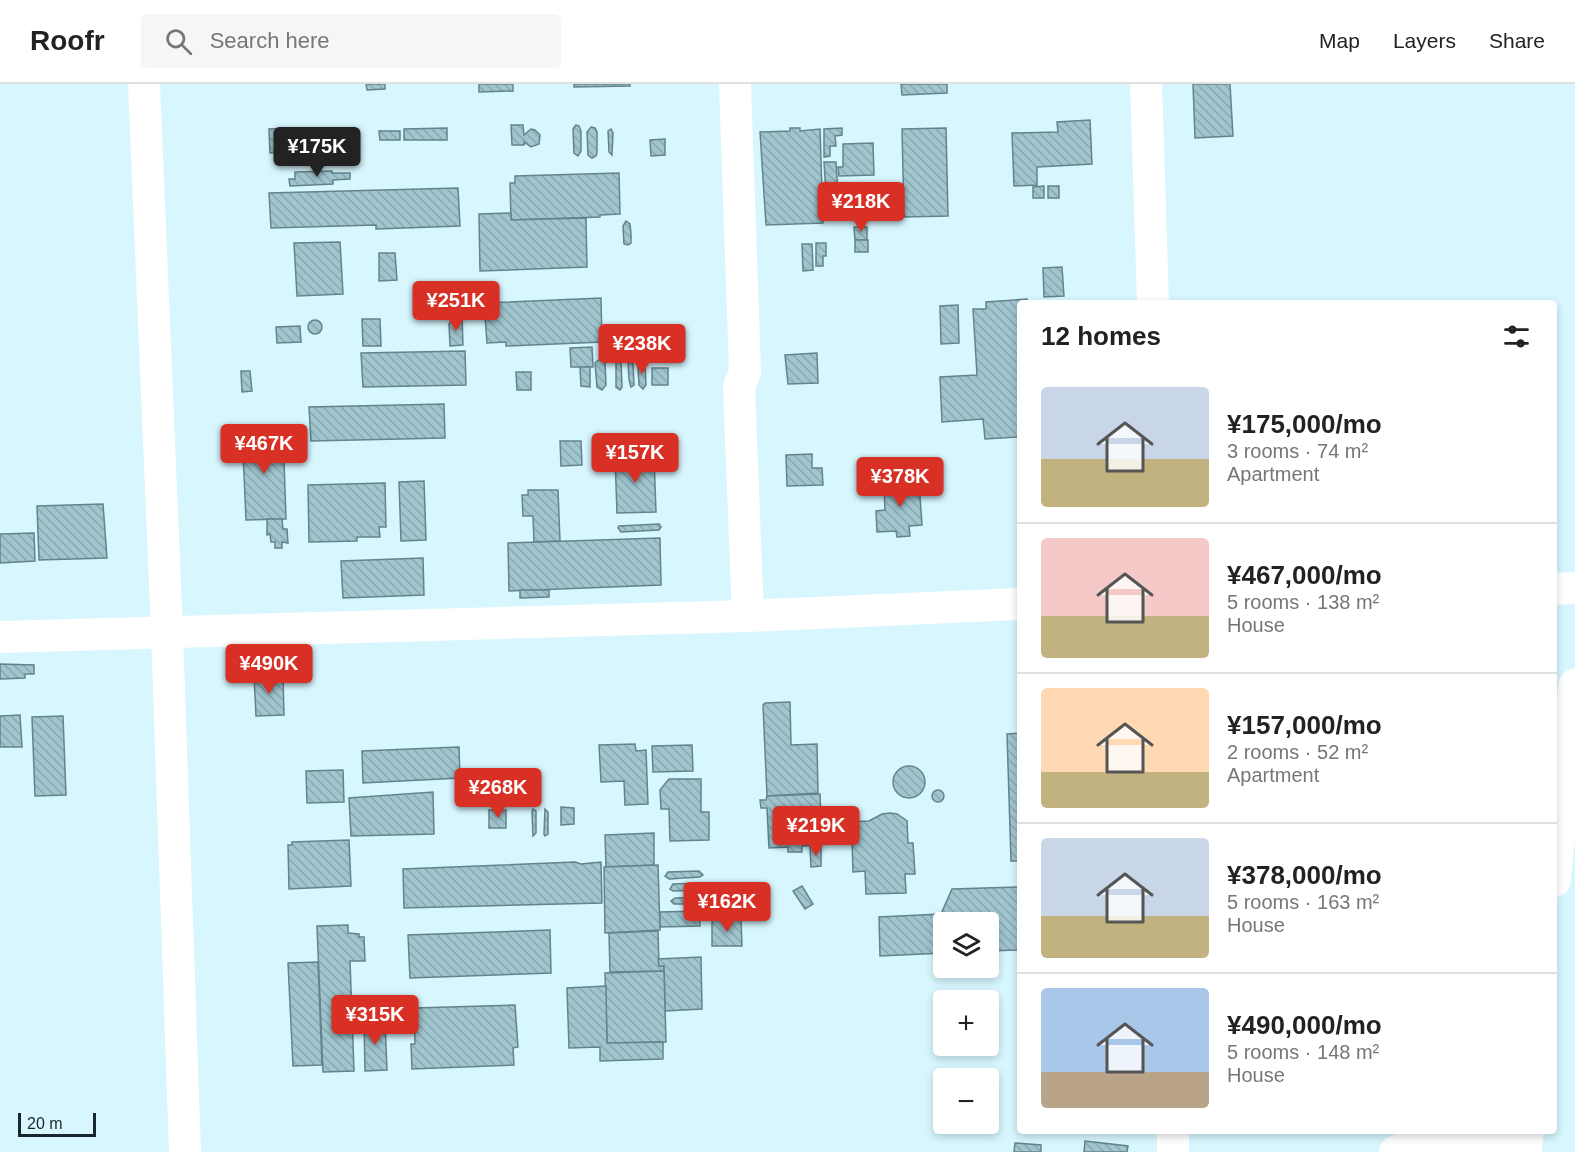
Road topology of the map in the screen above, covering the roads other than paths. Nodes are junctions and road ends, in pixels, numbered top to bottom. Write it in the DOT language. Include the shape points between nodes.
graph roads {
  1 [pos="144,84"];
  2 [pos="735,84"];
  3 [pos="1146,84"];
  4 [pos="1153,300"];
  5 [pos="1575,588"];
  6 [pos="1557,589"];
  7 [pos="1017,604"];
  8 [pos="748,616"];
  9 [pos="167,633"];
  10 [pos="0,637"];
  11 [pos="1575,685"];
  12 [pos="1557,853"];
  13 [pos="1173,1134"];
  14 [pos="1526,1143"];
  15 [pos="185,1152"];
  16 [pos="1173,1152"];
  17 [pos="1395,1152"];
  1 -- 9 [label="street"];
  2 -- 8 [label="street" via="745,372 739,387"];
  3 -- 4 [label="street"];
  5 -- 6 [label="street"];
  7 -- 8 [label="street"];
  8 -- 9 [label="street"];
  9 -- 10 [label="street"];
  9 -- 15 [label="street"];
  11 -- 12 [label="highway"];
  13 -- 16 [label="street"];
  14 -- 17 [label="street" via="1434,1136"];
}
